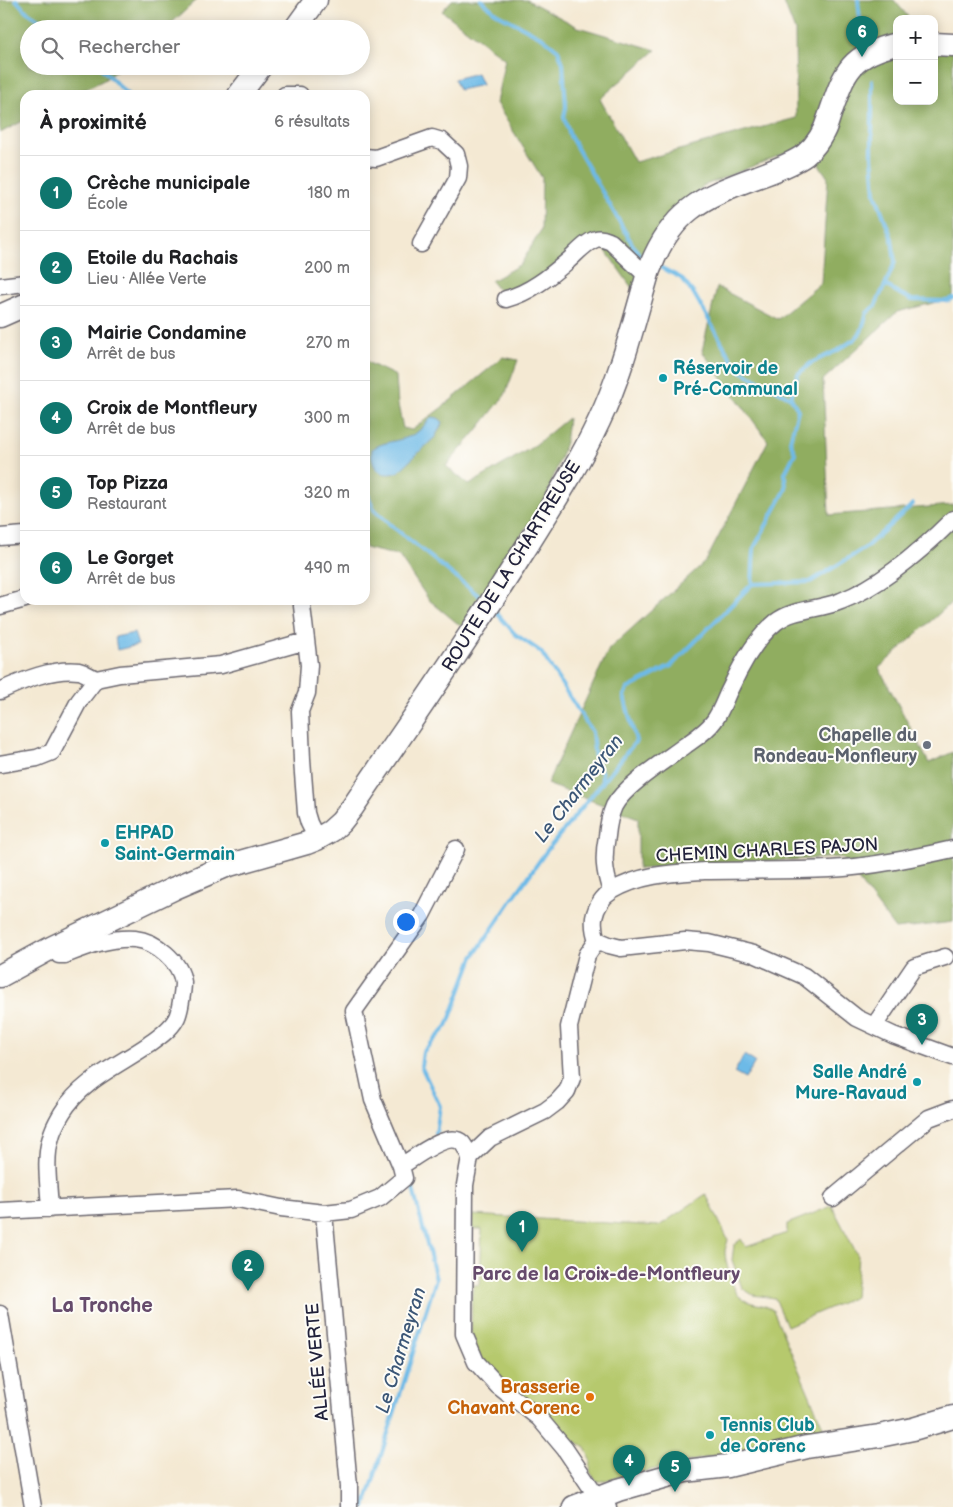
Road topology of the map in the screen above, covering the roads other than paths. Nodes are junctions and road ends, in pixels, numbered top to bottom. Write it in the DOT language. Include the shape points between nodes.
graph roads {
  1 [pos="316,0"];
  2 [pos="302,20"];
  3 [pos="938,44"];
  4 [pos="893,45"];
  5 [pos="953,45"];
  6 [pos="254,75"];
  7 [pos="243,90"];
  8 [pos="370,157"];
  9 [pos="420,244"];
  10 [pos="651,266"];
  11 [pos="20,284"];
  12 [pos="0,286"];
  13 [pos="506,299"];
  14 [pos="20,307"];
  15 [pos="0,316"];
  16 [pos="953,519"];
  17 [pos="20,535"];
  18 [pos="0,537"];
  19 [pos="20,600"];
  20 [pos="302,605"];
  21 [pos="0,606"];
  22 [pos="306,641"];
  23 [pos="96,679"];
  24 [pos="0,691"];
  25 [pos="0,764"];
  26 [pos="317,839"];
  27 [pos="456,849"];
  28 [pos="953,849"];
  29 [pos="611,891"];
  30 [pos="597,940"];
  31 [pos="53,947"];
  32 [pos="945,957"];
  33 [pos="0,976"];
  34 [pos="874,1026"];
  35 [pos="953,1057"];
  36 [pos="953,1108"];
  37 [pos="470,1157"];
  38 [pos="401,1166"];
  39 [pos="833,1198"];
  40 [pos="50,1209"];
  41 [pos="0,1211"];
  42 [pos="324,1214"];
  43 [pos="0,1314"];
  44 [pos="953,1417"];
  45 [pos="604,1502"];
  46 [pos="33,1507"];
  47 [pos="349,1507"];
  48 [pos="574,1507"];
  1 -- 2 [label="main road"];
  3 -- 5 [label="main road"];
  4 -- 10 [label="main road, ROUTE DE LA CHARTREUSE" via="873,51 853,64 842,79 826,128 805,155 696,205 681,217 666,237"];
  6 -- 7 [label="main road"];
  8 -- 9 [label="street" via="432,138 442,141 456,154 460,166 458,178"];
  10 -- 13 [label="street" via="604,238 596,239 544,281"];
  10 -- 26 [label="main road, ROUTE DE LA CHARTREUSE" via="616,383 566,483 481,617 352,808 341,822"];
  11 -- 12 [label="street"];
  14 -- 15 [label="main road"];
  16 -- 29 [label="street" via="909,558 864,590 840,602 794,613 778,621 764,634 749,653 708,729 645,775 626,791 615,806 609,822 604,860 605,876"];
  17 -- 18 [label="street"];
  19 -- 21 [label="street"];
  20 -- 22 [label="street"];
  22 -- 23 [label="street" via="221,665"];
  22 -- 26 [label="street" via="309,665 307,693 300,711 302,760 306,813"];
  23 -- 24 [label="street" via="80,671 55,672 27,679"];
  23 -- 25 [label="street" via="79,701 52,752"];
  26 -- 31 [label="main road, ROUTE DE LA CHARTREUSE" via="226,866"];
  27 -- 38 [label="street" via="422,915 354,1010 373,1100"];
  28 -- 29 [label="street, CHEMIN CHARLES PAJON" via="900,861 830,870 654,875"];
  29 -- 30 [label="street, CHEMIN CHARLES PAJON" via="595,912"];
  30 -- 34 [label="street" via="622,948 701,942 754,954 804,976 857,1018"];
  30 -- 37 [label="street" via="587,955 569,1027 572,1078 567,1091 545,1111 490,1138"];
  31 -- 33 [label="main road, ROUTE DE LA CHARTREUSE"];
  31 -- 40 [label="street" via="59,955 106,941 124,938 147,940 171,958 183,980 183,990 176,1019 165,1032 84,1086 63,1110 53,1130 48,1151"];
  32 -- 34 [label="street" via="914,967"];
  34 -- 35 [label="street"];
  36 -- 39 [label="street" via="929,1118"];
  37 -- 38 [label="street" via="462,1142 444,1140"];
  37 -- 45 [label="street" via="465,1185 464,1334 476,1362 498,1386 539,1418"];
  38 -- 42 [label="street" via="404,1178 380,1198 351,1210"];
  40 -- 41 [label="street"];
  40 -- 42 [label="street" via="238,1198"];
  42 -- 47 [label="street, ALLÉE VERTE"];
  43 -- 46 [label="street"];
  44 -- 45 [label="main road" via="879,1436 808,1447 728,1466 685,1471 642,1482"];
  45 -- 48 [label="main road"];
}
